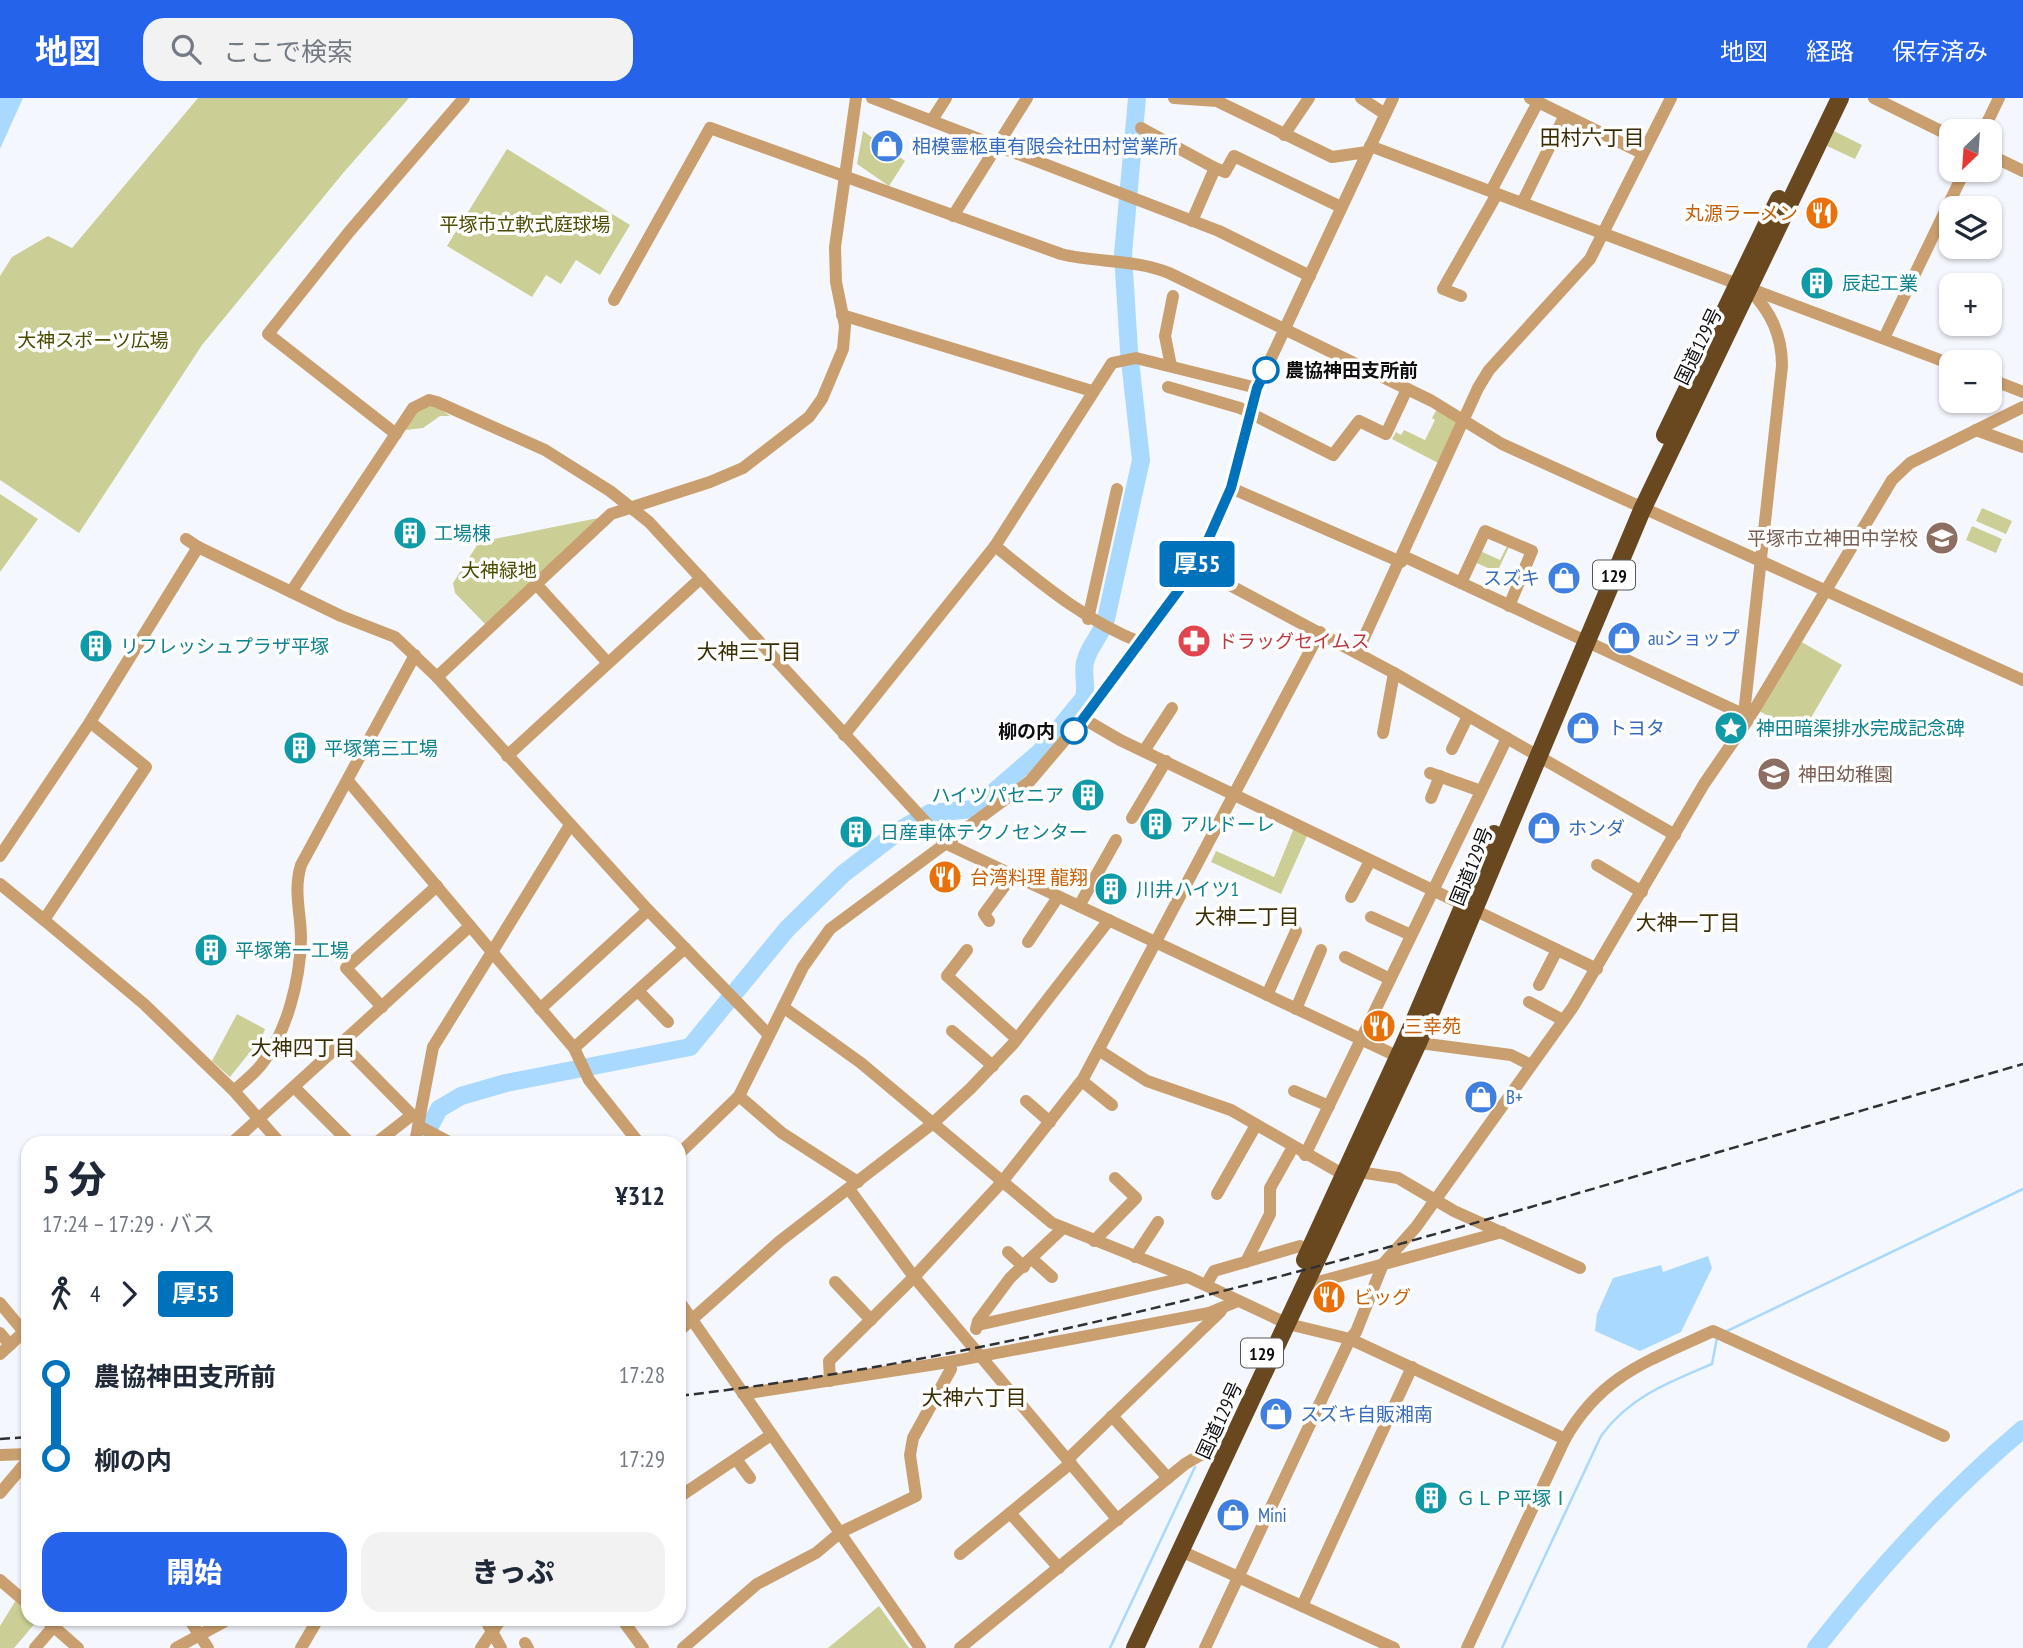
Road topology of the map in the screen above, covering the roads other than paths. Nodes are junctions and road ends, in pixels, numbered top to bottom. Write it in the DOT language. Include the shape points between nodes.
graph roads {
  1 [pos="464,98"];
  2 [pos="856,98"];
  3 [pos="872,98"];
  4 [pos="946,98"];
  5 [pos="1027,98"];
  6 [pos="1174,98"];
  7 [pos="1309,98"];
  8 [pos="1361,98"];
  9 [pos="1393,98"];
  10 [pos="1671,98"];
  11 [pos="1828,98"];
  12 [pos="1840,98"];
  13 [pos="1874,98"];
  14 [pos="1999,98"];
  15 [pos="1204,99"];
  16 [pos="1534,100"];
  17 [pos="1385,114"];
  18 [pos="1565,115"];
  19 [pos="1989,119"];
  20 [pos="932,120"];
  21 [pos="1141,128"];
  22 [pos="1939,130"];
  23 [pos="1284,135"];
  24 [pos="998,146"];
  25 [pos="1369,149"];
  26 [pos="1642,153"];
  27 [pos="2002,161"];
  28 [pos="1215,168"];
  29 [pos="2023,172"];
  30 [pos="845,176"];
  31 [pos="1959,182"];
  32 [pos="1494,193"];
  33 [pos="1522,204"];
  34 [pos="1341,207"];
  35 [pos="953,216"];
  36 [pos="1192,221"];
  37 [pos="1605,235"];
  38 [pos="1310,276"];
  39 [pos="1743,287"];
  40 [pos="1173,296"];
  41 [pos="1461,296"];
  42 [pos="614,300"];
  43 [pos="842,315"];
  44 [pos="1284,330"];
  45 [pos="1884,338"];
  46 [pos="1939,359"];
  47 [pos="1171,366"];
  48 [pos="2002,384"];
  49 [pos="1168,387"];
  50 [pos="1257,388"];
  51 [pos="1407,389"];
  52 [pos="1092,391"];
  53 [pos="2023,392"];
  54 [pos="2023,407"];
  55 [pos="1251,413"];
  56 [pos="1464,420"];
  57 [pos="1976,430"];
  58 [pos="396,434"];
  59 [pos="2023,447"];
  60 [pos="1231,488"];
  61 [pos="1117,489"];
  62 [pos="629,506"];
  63 [pos="1637,507"];
  64 [pos="186,540"];
  65 [pos="995,546"];
  66 [pos="198,547"];
  67 [pos="1402,559"];
  68 [pos="1761,562"];
  69 [pos="1196,567"];
  70 [pos="701,578"];
  71 [pos="1461,583"];
  72 [pos="536,584"];
  73 [pos="1824,591"];
  74 [pos="291,592"];
  75 [pos="1509,606"];
  76 [pos="1088,619"];
  77 [pos="1320,632"];
  78 [pos="1581,639"];
  79 [pos="1142,643"];
  80 [pos="1357,653"];
  81 [pos="415,655"];
  82 [pos="608,663"];
  83 [pos="1394,673"];
  84 [pos="437,677"];
  85 [pos="2023,680"];
  86 [pos="1171,708"];
  87 [pos="1468,716"];
  88 [pos="1747,716"];
  89 [pos="1084,719"];
  90 [pos="90,722"];
  91 [pos="1382,733"];
  92 [pos="845,735"];
  93 [pos="1507,738"];
  94 [pos="1452,749"];
  95 [pos="1144,751"];
  96 [pos="1534,753"];
  97 [pos="507,756"];
  98 [pos="1166,761"];
  99 [pos="349,782"];
  100 [pos="1481,792"];
  101 [pos="1235,793"];
  102 [pos="1431,799"];
  103 [pos="1132,818"];
  104 [pos="570,825"];
  105 [pos="1675,835"];
  106 [pos="1116,840"];
  107 [pos="945,843"];
  108 [pos="0,856"];
  109 [pos="1370,861"];
  110 [pos="1597,865"];
  111 [pos="1012,876"];
  112 [pos="0,884"];
  113 [pos="437,886"];
  114 [pos="1432,891"];
  115 [pos="1642,892"];
  116 [pos="1058,897"];
  117 [pos="1352,897"];
  118 [pos="1079,906"];
  119 [pos="1470,908"];
  120 [pos="648,910"];
  121 [pos="985,914"];
  122 [pos="1371,917"];
  123 [pos="44,920"];
  124 [pos="1109,920"];
  125 [pos="470,926"];
  126 [pos="1297,932"];
  127 [pos="1411,935"];
  128 [pos="1155,941"];
  129 [pos="1028,942"];
  130 [pos="685,948"];
  131 [pos="1321,950"];
  132 [pos="1557,950"];
  133 [pos="492,952"];
  134 [pos="961,953"];
  135 [pos="1345,957"];
  136 [pos="1597,970"];
  137 [pos="1390,979"];
  138 [pos="1539,985"];
  139 [pos="639,991"];
  140 [pos="1267,995"];
  141 [pos="1528,1002"];
  142 [pos="382,1007"];
  143 [pos="783,1007"];
  144 [pos="540,1009"];
  145 [pos="1296,1009"];
  146 [pos="1563,1020"];
  147 [pos="668,1022"];
  148 [pos="952,1031"];
  149 [pos="768,1034"];
  150 [pos="1017,1039"];
  151 [pos="1360,1040"];
  152 [pos="1412,1042"];
  153 [pos="342,1044"];
  154 [pos="574,1048"];
  155 [pos="1100,1051"];
  156 [pos="1404,1060"];
  157 [pos="1531,1065"];
  158 [pos="993,1066"];
  159 [pos="1082,1081"];
  160 [pos="293,1087"];
  161 [pos="234,1091"];
  162 [pos="1294,1091"];
  163 [pos="739,1096"];
  164 [pos="1026,1101"];
  165 [pos="1112,1105"];
  166 [pos="1328,1107"];
  167 [pos="417,1118"];
  168 [pos="259,1119"];
  169 [pos="1050,1122"];
  170 [pos="932,1124"];
  171 [pos="1256,1125"];
  172 [pos="240,1136"];
  173 [pos="274,1136"];
  174 [pos="343,1136"];
  175 [pos="387,1136"];
  176 [pos="416,1136"];
  177 [pos="441,1136"];
  178 [pos="633,1136"];
  179 [pos="686,1147"];
  180 [pos="1293,1147"];
  181 [pos="1305,1155"];
  182 [pos="1352,1173"];
  183 [pos="1122,1180"];
  184 [pos="1002,1182"];
  185 [pos="854,1186"];
  186 [pos="1218,1186"];
  187 [pos="1434,1199"];
  188 [pos="1158,1222"];
  189 [pos="1057,1225"];
  190 [pos="1503,1232"];
  191 [pos="1094,1241"];
  192 [pos="1309,1251"];
  193 [pos="1008,1252"];
  194 [pos="1135,1256"];
  195 [pos="1246,1262"];
  196 [pos="1028,1263"];
  197 [pos="1383,1264"];
  198 [pos="1580,1268"];
  199 [pos="914,1277"];
  200 [pos="1052,1277"];
  201 [pos="1188,1277"];
  202 [pos="835,1282"];
  203 [pos="1206,1285"];
  204 [pos="1307,1285"];
  205 [pos="1238,1301"];
  206 [pos="0,1303"];
  207 [pos="1223,1309"];
  208 [pos="686,1310"];
  209 [pos="693,1320"];
  210 [pos="871,1320"];
  211 [pos="1283,1321"];
  212 [pos="21,1325"];
  213 [pos="978,1325"];
  214 [pos="686,1326"];
  215 [pos="0,1333"];
  216 [pos="21,1335"];
  217 [pos="1350,1339"];
  218 [pos="968,1341"];
  219 [pos="5,1350"];
  220 [pos="981,1356"];
  221 [pos="949,1362"];
  222 [pos="1412,1367"];
  223 [pos="830,1381"];
  224 [pos="743,1394"];
  225 [pos="1112,1416"];
  226 [pos="771,1435"];
  227 [pos="1944,1436"];
  228 [pos="1565,1439"];
  229 [pos="3,1452"];
  230 [pos="21,1453"];
  231 [pos="1215,1454"];
  232 [pos="736,1459"];
  233 [pos="1069,1461"];
  234 [pos="21,1468"];
  235 [pos="750,1478"];
  236 [pos="1168,1478"];
  237 [pos="686,1492"];
  238 [pos="0,1493"];
  239 [pos="1010,1513"];
  240 [pos="1118,1520"];
  241 [pos="841,1532"];
  242 [pos="1181,1550"];
  243 [pos="960,1554"];
  244 [pos="1059,1568"];
  245 [pos="1238,1577"];
  246 [pos="0,1580"];
  247 [pos="21,1591"];
  248 [pos="17,1595"];
  249 [pos="21,1598"];
  250 [pos="1302,1606"];
  251 [pos="47,1626"];
  252 [pos="52,1626"];
  253 [pos="194,1626"];
  254 [pos="215,1626"];
  255 [pos="313,1626"];
  256 [pos="487,1626"];
  257 [pos="489,1626"];
  258 [pos="626,1628"];
  259 [pos="200,1634"];
  260 [pos="692,1645"];
  261 [pos="35,1648"];
  262 [pos="78,1648"];
  263 [pos="176,1648"];
  264 [pos="208,1648"];
  265 [pos="301,1648"];
  266 [pos="481,1648"];
  267 [pos="501,1648"];
  268 [pos="643,1648"];
  269 [pos="920,1648"];
  270 [pos="960,1648"];
  271 [pos="1123,1648"];
  272 [pos="1135,1648"];
  273 [pos="1205,1648"];
  274 [pos="1394,1648"];
  275 [pos="1466,1648"];
  1 -- 58 [label="street" via="268,334"];
  2 -- 30 [label="street"];
  3 -- 20 [label="street"];
  4 -- 20 [label="street"];
  5 -- 24 [label="street"];
  6 -- 15 [label="street"];
  7 -- 23 [label="street"];
  8 -- 17 [label="street"];
  9 -- 17 [label="street"];
  10 -- 26 [label="street"];
  11 -- 39 [label="highway, 国道129号 / 129"];
  12 -- 39 [label="highway, 国道129号 / 129"];
  13 -- 22 [label="street"];
  14 -- 19 [label="street"];
  15 -- 23 [label="street" via="1217,101"];
  16 -- 18 [label="street"];
  16 -- 32 [label="street"];
  17 -- 25 [label="street"];
  18 -- 26 [label="street"];
  18 -- 33 [label="street"];
  20 -- 24 [label="street"];
  21 -- 28 [label="street"];
  23 -- 25 [label="street" via="1332,157"];
  24 -- 35 [label="street"];
  24 -- 36 [label="street"];
  25 -- 32 [label="street"];
  25 -- 34 [label="street"];
  26 -- 37 [label="street"];
  27 -- 29 [label="street"];
  28 -- 34 [label="street" via="1225,172 1234,156"];
  28 -- 36 [label="street"];
  30 -- 35 [label="street"];
  30 -- 42 [label="street" via="710,128"];
  30 -- 43 [label="street" via="835,262"];
  31 -- 45 [label="street"];
  32 -- 33 [label="street"];
  32 -- 41 [label="street" via="1443,289"];
  33 -- 37 [label="street"];
  34 -- 38 [label="street"];
  35 -- 44 [label="street" via="1061,254 1146,264"];
  36 -- 38 [label="street"];
  37 -- 39 [label="street"];
  37 -- 56 [label="street" via="1580,272 1489,370"];
  38 -- 44 [label="street"];
  39 -- 45 [label="street"];
  39 -- 63 [label="highway, 国道129号 / 129"];
  39 -- 68 [label="street" via="1768,312 1782,344"];
  40 -- 47 [label="street" via="1165,336"];
  43 -- 52 [label="street"];
  43 -- 62 [label="street" via="843,349 822,399 809,417 743,468"];
  44 -- 50 [label="street"];
  44 -- 51 [label="street"];
  45 -- 46 [label="street"];
  47 -- 50 [label="street"];
  47 -- 52 [label="street" via="1124,359 1106,369"];
  48 -- 53 [label="street"];
  49 -- 55 [label="street"];
  50 -- 55 [label="street"];
  51 -- 55 [label="street" via="1386,434 1360,421 1333,456"];
  51 -- 56 [label="street"];
  52 -- 65 [label="street"];
  54 -- 57 [label="street"];
  55 -- 60 [label="street"];
  56 -- 63 [label="street" via="1502,444"];
  56 -- 67 [label="street"];
  57 -- 59 [label="street"];
  57 -- 73 [label="street" via="1910,463 1892,480"];
  58 -- 62 [label="street" via="421,402 437,402 545,450"];
  58 -- 74 [label="street"];
  60 -- 67 [label="street"];
  60 -- 69 [label="street"];
  61 -- 76 [label="street"];
  62 -- 70 [label="street"];
  62 -- 72 [label="street" via="608,514"];
  63 -- 68 [label="street"];
  63 -- 78 [label="highway, 国道129号 / 129"];
  64 -- 66 [label="street"];
  65 -- 76 [label="street"];
  65 -- 92 [label="street"];
  66 -- 74 [label="street"];
  66 -- 90 [label="street"];
  67 -- 71 [label="street"];
  67 -- 80 [label="street"];
  68 -- 73 [label="street"];
  68 -- 88 [label="street"];
  69 -- 77 [label="street"];
  69 -- 79 [label="street"];
  70 -- 82 [label="street"];
  70 -- 92 [label="street"];
  71 -- 75 [label="street"];
  71 -- 75 [label="street" via="1485,531 1532,551"];
  72 -- 82 [label="street"];
  72 -- 84 [label="street"];
  73 -- 85 [label="street"];
  73 -- 88 [label="street"];
  74 -- 81 [label="street" via="395,638"];
  75 -- 78 [label="street"];
  76 -- 79 [label="street"];
  77 -- 80 [label="street"];
  77 -- 101 [label="street"];
  78 -- 88 [label="street"];
  78 -- 96 [label="highway, 国道129号 / 129"];
  79 -- 89 [label="street"];
  80 -- 83 [label="street"];
  81 -- 84 [label="street"];
  81 -- 99 [label="street"];
  82 -- 97 [label="street"];
  83 -- 87 [label="street"];
  83 -- 91 [label="street"];
  84 -- 97 [label="street"];
  86 -- 95 [label="street"];
  87 -- 93 [label="street"];
  87 -- 94 [label="street"];
  88 -- 105 [label="street"];
  89 -- 95 [label="street"];
  89 -- 107 [label="street" via="1030,781"];
  90 -- 108 [label="street"];
  90 -- 123 [label="street" via="146,767"];
  92 -- 107 [label="street"];
  93 -- 96 [label="street"];
  93 -- 100 [label="street"];
  95 -- 98 [label="street"];
  96 -- 105 [label="street"];
  96 -- 119 [label="highway, 国道129号 / 129"];
  97 -- 104 [label="street"];
  98 -- 101 [label="street"];
  98 -- 103 [label="street"];
  99 -- 113 [label="street"];
  99 -- 161 [label="street" via="295,883 301,938 290,1008 262,1065"];
  100 -- 102 [label="street" via="1435,775"];
  100 -- 114 [label="street"];
  101 -- 109 [label="street"];
  101 -- 128 [label="street"];
  104 -- 120 [label="street"];
  104 -- 133 [label="street"];
  105 -- 115 [label="street"];
  106 -- 118 [label="street"];
  107 -- 111 [label="street"];
  107 -- 143 [label="street" via="830,929 803,967"];
  109 -- 114 [label="street"];
  109 -- 117 [label="street"];
  110 -- 115 [label="street"];
  111 -- 116 [label="street"];
  111 -- 121 [label="street"];
  112 -- 123 [label="street"];
  113 -- 125 [label="street"];
  113 -- 142 [label="street" via="346,968"];
  114 -- 119 [label="street"];
  114 -- 127 [label="street"];
  115 -- 136 [label="street"];
  116 -- 118 [label="street"];
  116 -- 129 [label="street"];
  118 -- 124 [label="street"];
  119 -- 132 [label="street"];
  119 -- 152 [label="highway, 国道129号 / 129"];
  120 -- 130 [label="street"];
  120 -- 144 [label="street"];
  122 -- 127 [label="street"];
  123 -- 161 [label="street" via="144,1004"];
  124 -- 128 [label="street"];
  124 -- 150 [label="street"];
  125 -- 133 [label="street"];
  125 -- 142 [label="street"];
  126 -- 140 [label="street" via="1275,965"];
  127 -- 137 [label="street"];
  128 -- 140 [label="street"];
  128 -- 155 [label="street"];
  130 -- 139 [label="street"];
  130 -- 149 [label="street"];
  131 -- 145 [label="street"];
  132 -- 136 [label="street"];
  132 -- 138 [label="street"];
  133 -- 144 [label="street"];
  133 -- 167 [label="street" via="433,1047"];
  134 -- 150 [label="street" via="947,975 983,1002"];
  135 -- 137 [label="street"];
  136 -- 146 [label="street"];
  137 -- 151 [label="street"];
  139 -- 147 [label="street"];
  139 -- 154 [label="street"];
  140 -- 145 [label="street"];
  141 -- 146 [label="street"];
  142 -- 153 [label="street"];
  143 -- 149 [label="street"];
  143 -- 170 [label="street" via="859,1061"];
  144 -- 154 [label="street"];
  145 -- 151 [label="street"];
  146 -- 157 [label="street"];
  148 -- 158 [label="street"];
  149 -- 163 [label="street"];
  150 -- 158 [label="street"];
  151 -- 156 [label="street"];
  151 -- 166 [label="street"];
  152 -- 156 [label="highway, 国道129号 / 129"];
  152 -- 157 [label="street" via="1511,1055"];
  153 -- 160 [label="street"];
  153 -- 167 [label="street"];
  154 -- 178 [label="street" via="589,1080"];
  155 -- 159 [label="street"];
  155 -- 171 [label="street" via="1147,1081 1204,1098"];
  156 -- 182 [label="highway, 国道129号 / 129"];
  157 -- 187 [label="street"];
  158 -- 170 [label="street"];
  159 -- 165 [label="street"];
  159 -- 169 [label="street"];
  160 -- 168 [label="street"];
  160 -- 174 [label="street"];
  161 -- 168 [label="street"];
  162 -- 166 [label="street"];
  163 -- 179 [label="street"];
  163 -- 185 [label="street"];
  164 -- 169 [label="street"];
  166 -- 181 [label="street"];
  167 -- 175 [label="street"];
  167 -- 176 [label="street"];
  167 -- 177 [label="street"];
  168 -- 172 [label="street"];
  168 -- 173 [label="street"];
  169 -- 184 [label="street"];
  170 -- 184 [label="street"];
  170 -- 185 [label="street"];
  171 -- 180 [label="street"];
  171 -- 186 [label="street" via="1245,1154"];
  180 -- 181 [label="street"];
  180 -- 195 [label="street" via="1270,1188 1270,1214"];
  181 -- 182 [label="street"];
  182 -- 187 [label="street" via="1398,1178"];
  182 -- 192 [label="highway, 国道129号 / 129"];
  182 -- 204 [label="highway, 国道129号 / 129"];
  183 -- 191 [label="street" via="1136,1198"];
  184 -- 189 [label="street"];
  184 -- 199 [label="street" via="978,1215"];
  185 -- 199 [label="street"];
  185 -- 209 [label="street" via="780,1241"];
  187 -- 190 [label="street"];
  187 -- 197 [label="street"];
  188 -- 194 [label="street"];
  189 -- 191 [label="street"];
  189 -- 196 [label="street"];
  190 -- 197 [label="street"];
  190 -- 198 [label="street"];
  191 -- 194 [label="street"];
  192 -- 195 [label="street" via="1300,1246"];
  192 -- 211 [label="highway, 国道129号 / 129"];
  193 -- 196 [label="street"];
  194 -- 201 [label="street"];
  195 -- 203 [label="street" via="1214,1271"];
  196 -- 200 [label="street"];
  196 -- 213 [label="street" via="1010,1278"];
  197 -- 204 [label="street"];
  197 -- 217 [label="street"];
  199 -- 210 [label="street"];
  199 -- 218 [label="street"];
  201 -- 203 [label="street"];
  201 -- 213 [label="street"];
  202 -- 210 [label="street"];
  203 -- 205 [label="street"];
  204 -- 211 [label="highway, 国道129号 / 129"];
  205 -- 207 [label="street"];
  205 -- 211 [label="street"];
  206 -- 212 [label="street"];
  207 -- 220 [label="street"];
  207 -- 225 [label="street"];
  208 -- 209 [label="street"];
  209 -- 214 [label="street"];
  209 -- 224 [label="street"];
  210 -- 223 [label="street" via="829,1361"];
  211 -- 217 [label="street"];
  211 -- 231 [label="highway, 国道129号 / 129"];
  211 -- 242 [label="highway, 国道129号 / 129"];
  213 -- 218 [label="street"];
  215 -- 219 [label="street"];
  216 -- 219 [label="street"];
  217 -- 222 [label="street"];
  217 -- 245 [label="street"];
  218 -- 220 [label="street"];
  220 -- 221 [label="street"];
  220 -- 233 [label="street"];
  221 -- 223 [label="street"];
  221 -- 241 [label="street" via="951,1369 913,1438 910,1455 916,1496"];
  222 -- 228 [label="street"];
  222 -- 250 [label="street"];
  223 -- 224 [label="street"];
  224 -- 226 [label="street"];
  225 -- 233 [label="street"];
  225 -- 236 [label="street"];
  226 -- 232 [label="street"];
  226 -- 241 [label="street"];
  227 -- 228 [label="street" via="1710,1332 1608,1384"];
  228 -- 275 [label="street"];
  229 -- 230 [label="street"];
  231 -- 236 [label="street" via="1200,1455"];
  231 -- 271 [label="highway, 国道129号 / 129"];
  232 -- 235 [label="street"];
  232 -- 237 [label="street"];
  233 -- 239 [label="street"];
  233 -- 240 [label="street"];
  234 -- 238 [label="street"];
  236 -- 240 [label="street"];
  239 -- 243 [label="street"];
  239 -- 244 [label="street"];
  240 -- 244 [label="street"];
  241 -- 260 [label="street" via="816,1553 757,1584"];
  241 -- 269 [label="street"];
  242 -- 245 [label="street"];
  242 -- 272 [label="highway, 国道129号 / 129"];
  244 -- 270 [label="street"];
  245 -- 250 [label="street"];
  245 -- 273 [label="street"];
  246 -- 248 [label="street"];
  247 -- 248 [label="street"];
  248 -- 249 [label="street"];
  250 -- 274 [label="street"];
  251 -- 261 [label="street"];
  252 -- 262 [label="street"];
  253 -- 259 [label="street"];
  254 -- 259 [label="street"];
  255 -- 265 [label="street"];
  256 -- 266 [label="street"];
  257 -- 267 [label="street"];
  258 -- 268 [label="street"];
  259 -- 263 [label="street"];
  259 -- 264 [label="street"];
}
